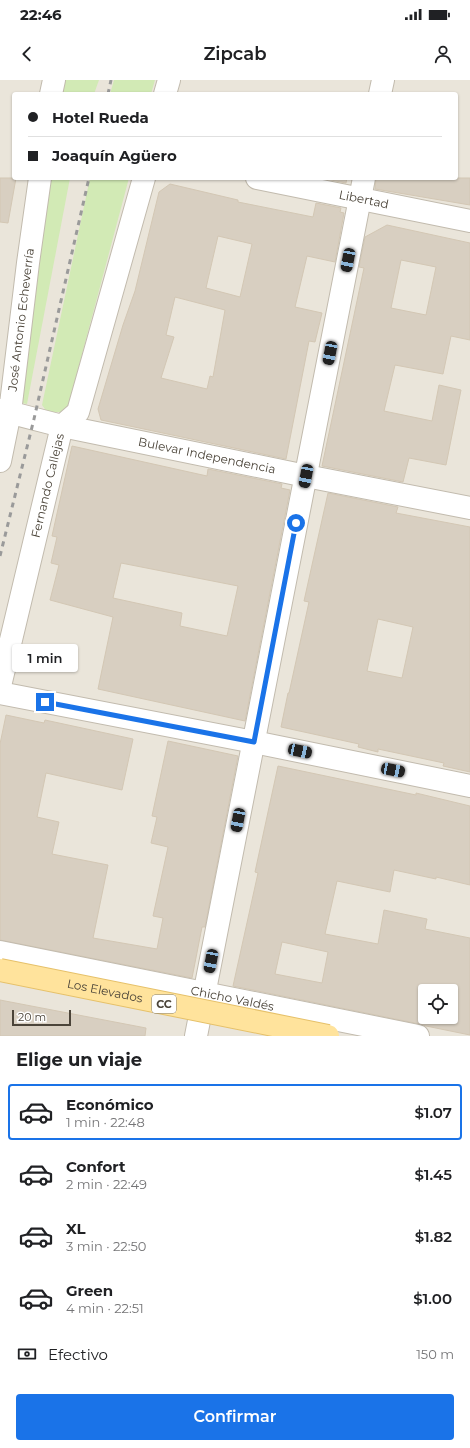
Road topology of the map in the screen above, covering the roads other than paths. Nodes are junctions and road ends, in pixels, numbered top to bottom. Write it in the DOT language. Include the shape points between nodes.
graph roads {
  1 [pos="54,80"];
  2 [pos="168,80"];
  3 [pos="383,80"];
  4 [pos="51,92"];
  5 [pos="165,92"];
  6 [pos="380,92"];
  7 [pos="40,180"];
  8 [pos="143,180"];
  9 [pos="278,180"];
  10 [pos="362,188"];
  11 [pos="470,221"];
  12 [pos="5,411"];
  13 [pos="62,426"];
  14 [pos="0,461"];
  15 [pos="306,476"];
  16 [pos="470,508"];
  17 [pos="0,686"];
  18 [pos="0,693"];
  19 [pos="254,742"];
  20 [pos="470,786"];
  21 [pos="0,952"];
  22 [pos="0,970"];
  23 [pos="205,993"];
  24 [pos="196,1036"];
  25 [pos="328,1036"];
  26 [pos="418,1036"];
  1 -- 4 [label="street"];
  2 -- 5 [label="street"];
  3 -- 6 [label="street"];
  7 -- 12 [label="street, José Antonio Echeverría"];
  8 -- 13 [label="street, Fernando Callejas" via="78,412"];
  9 -- 10 [label="street, Libertad"];
  10 -- 11 [label="street, Libertad"];
  10 -- 15 [label="street"];
  12 -- 13 [label="street, Bulevar Independencia"];
  12 -- 14 [label="street, José Antonio Echeverría"];
  13 -- 15 [label="street, Bulevar Independencia"];
  13 -- 17 [label="street, Fernando Callejas"];
  15 -- 16 [label="street, Bulevar Independencia"];
  15 -- 19 [label="street"];
  18 -- 19 [label="street"];
  19 -- 20 [label="street"];
  19 -- 23 [label="street"];
  21 -- 23 [label="street, Chicho Valdés"];
  22 -- 25 [label="main road, Los Elevados / CC, bridge"];
  23 -- 24 [label="street"];
  23 -- 26 [label="street, Chicho Valdés"];
}
